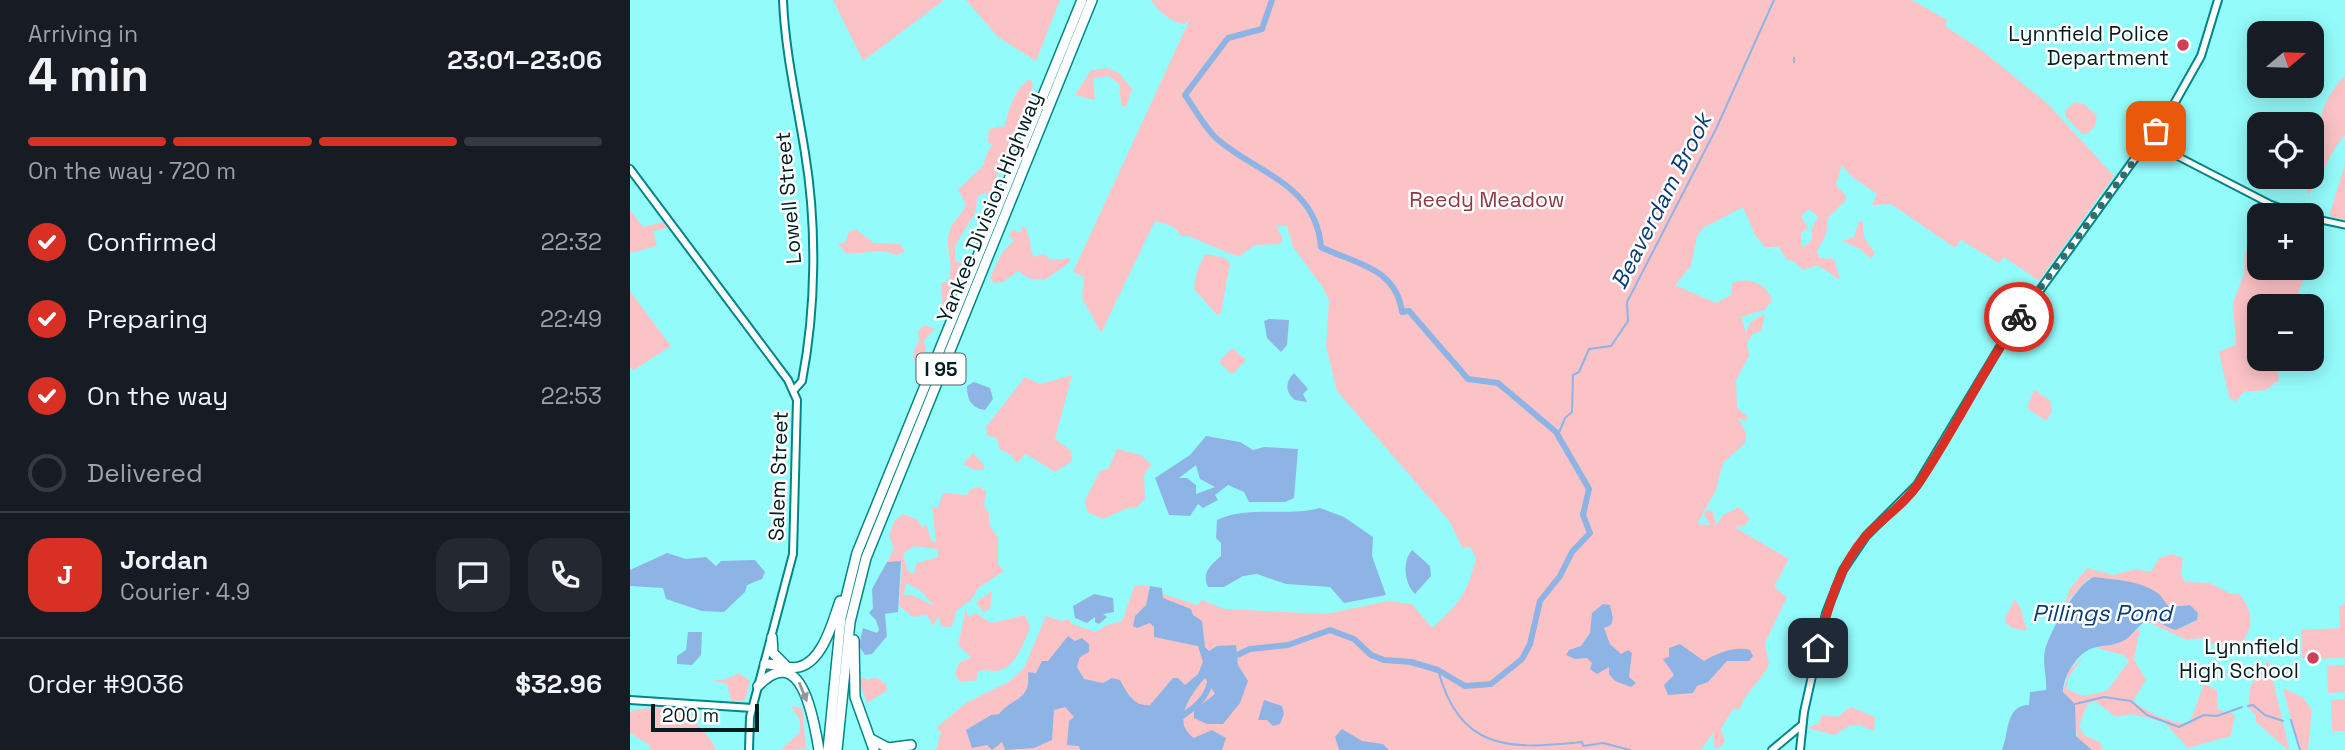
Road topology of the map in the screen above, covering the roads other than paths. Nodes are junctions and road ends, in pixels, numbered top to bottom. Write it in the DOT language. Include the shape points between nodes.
graph roads {
  1 [pos="783,0"];
  2 [pos="1082,0"];
  3 [pos="1092,0"];
  4 [pos="2217,1"];
  5 [pos="2148,142"];
  6 [pos="630,169"];
  7 [pos="2268,203"];
  8 [pos="2324,221"];
  9 [pos="2345,225"];
  10 [pos="794,390"];
  11 [pos="857,553"];
  12 [pos="861,573"];
  13 [pos="772,637"];
  14 [pos="765,664"];
  15 [pos="787,670"];
  16 [pos="758,686"];
  17 [pos="630,700"];
  18 [pos="752,708"];
  19 [pos="1802,725"];
  20 [pos="866,732"];
  21 [pos="911,745"];
  22 [pos="749,750"];
  23 [pos="819,750"];
  24 [pos="828,750"];
  25 [pos="837,750"];
  26 [pos="874,750"];
  27 [pos="1772,750"];
  28 [pos="1800,750"];
  1 -- 10 [label="main road, Lowell Street" via="806,155 814,292 802,381"];
  2 -- 11 [label="highway, Yankee Division Highway / I 95"];
  3 -- 12 [label="highway, Yankee Division Highway / I 95"];
  4 -- 5 [label="main road" via="2197,65"];
  5 -- 7 [label="street"];
  5 -- 19 [label="main road" via="2004,340 1917,485 1866,536 1849,560 1828,609"];
  6 -- 10 [label="main road, Salem Street"];
  8 -- 9 [label="street"];
  10 -- 13 [label="main road, Salem Street" via="798,410 793,547"];
  11 -- 15 [label="highway" via="822,645 808,663"];
  11 -- 24 [label="highway, Yankee Division Highway / I 95" via="841,618"];
  12 -- 20 [label="highway" via="853,677"];
  12 -- 25 [label="highway, Yankee Division Highway / I 95" via="850,622"];
  13 -- 14 [label="main road, Salem Street"];
  13 -- 15 [label="highway" via="774,655"];
  14 -- 15 [label="highway"];
  14 -- 16 [label="main road, Salem Street"];
  15 -- 16 [label="highway"];
  15 -- 23 [label="highway, one-way" via="803,688"];
  16 -- 18 [label="main road, Salem Street"];
  17 -- 18 [label="main road"];
  18 -- 22 [label="main road, Salem Street"];
  19 -- 27 [label="main road"];
  19 -- 28 [label="main road"];
  20 -- 21 [label="highway" via="882,747"];
  20 -- 26 [label="highway"];
}
